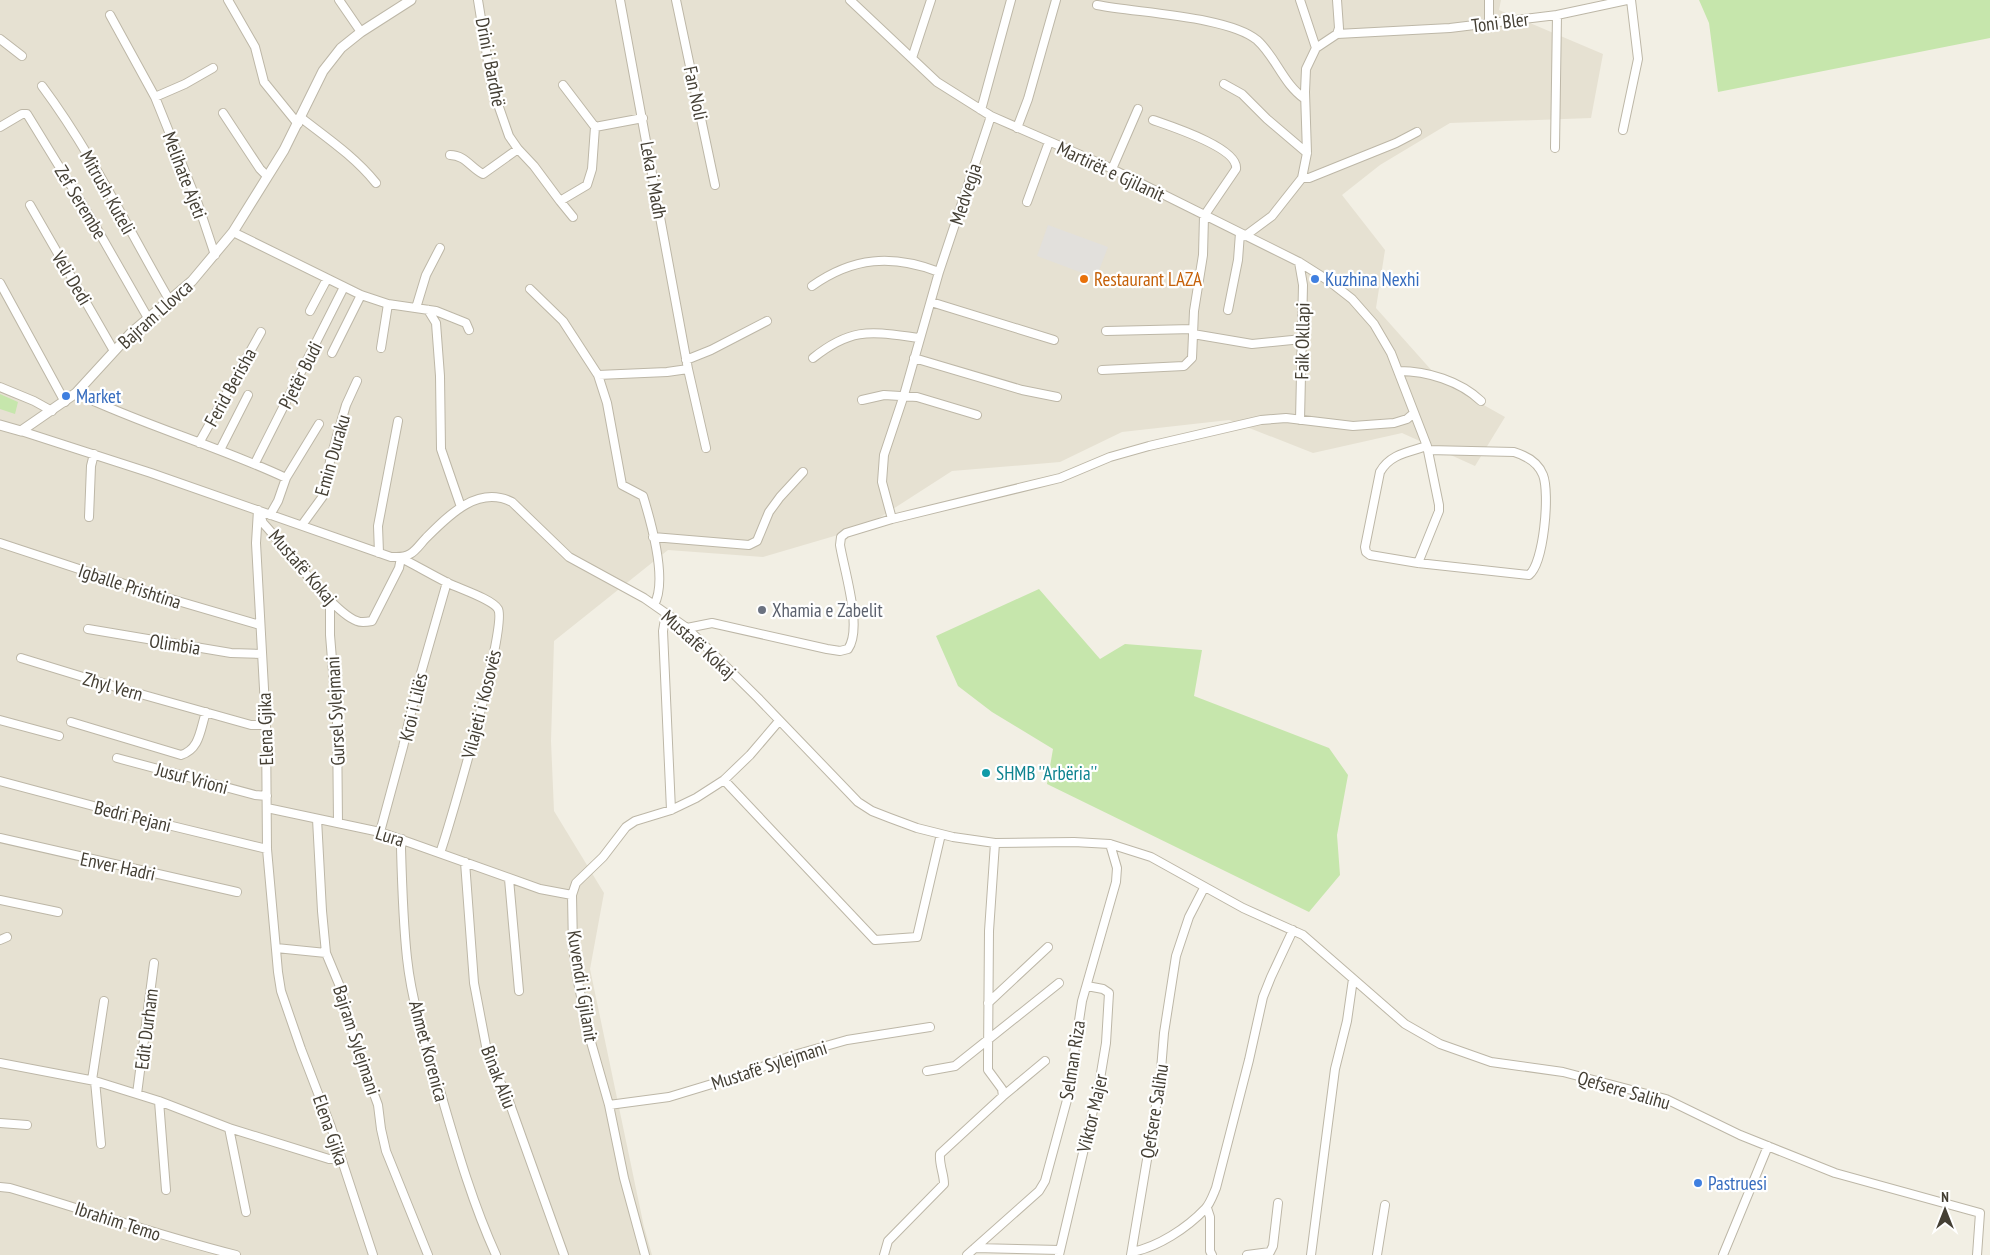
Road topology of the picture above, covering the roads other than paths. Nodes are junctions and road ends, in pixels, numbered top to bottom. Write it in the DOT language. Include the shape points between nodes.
graph roads {
  1 [pos="228,0"];
  2 [pos="338,0"];
  3 [pos="411,0"];
  4 [pos="478,0"];
  5 [pos="620,0"];
  6 [pos="676,0"];
  7 [pos="850,0"];
  8 [pos="931,0"];
  9 [pos="1012,0"];
  10 [pos="1056,0"];
  11 [pos="1300,0"];
  12 [pos="1337,0"];
  13 [pos="1489,0"];
  14 [pos="1631,0"];
  15 [pos="1621,1"];
  16 [pos="1097,5"];
  17 [pos="110,16"];
  18 [pos="1556,16"];
  19 [pos="1489,24"];
  20 [pos="361,32"];
  21 [pos="1337,34"];
  22 [pos="0,39"];
  23 [pos="1316,48"];
  24 [pos="22,56"];
  25 [pos="912,58"];
  26 [pos="213,68"];
  27 [pos="1224,84"];
  28 [pos="563,85"];
  29 [pos="42,86"];
  30 [pos="154,97"];
  31 [pos="1305,98"];
  32 [pos="1138,109"];
  33 [pos="981,110"];
  34 [pos="223,113"];
  35 [pos="990,116"];
  36 [pos="643,118"];
  37 [pos="299,120"];
  38 [pos="1153,120"];
  39 [pos="0,127"];
  40 [pos="594,127"];
  41 [pos="1017,128"];
  42 [pos="1623,130"];
  43 [pos="1417,132"];
  44 [pos="1049,142"];
  45 [pos="1555,148"];
  46 [pos="518,150"];
  47 [pos="1307,153"];
  48 [pos="450,155"];
  49 [pos="1112,169"];
  50 [pos="267,176"];
  51 [pos="1302,178"];
  52 [pos="376,183"];
  53 [pos="715,185"];
  54 [pos="560,201"];
  55 [pos="1027,202"];
  56 [pos="30,205"];
  57 [pos="1204,216"];
  58 [pos="573,217"];
  59 [pos="233,232"];
  60 [pos="1242,234"];
  61 [pos="440,248"];
  62 [pos="215,255"];
  63 [pos="1299,262"];
  64 [pos="939,272"];
  65 [pos="327,279"];
  66 [pos="0,283"];
  67 [pos="812,286"];
  68 [pos="344,288"];
  69 [pos="530,289"];
  70 [pos="361,296"];
  71 [pos="170,301"];
  72 [pos="931,302"];
  73 [pos="388,304"];
  74 [pos="416,308"];
  75 [pos="428,310"];
  76 [pos="1228,310"];
  77 [pos="310,312"];
  78 [pos="148,318"];
  79 [pos="767,321"];
  80 [pos="469,330"];
  81 [pos="1106,331"];
  82 [pos="261,332"];
  83 [pos="1193,332"];
  84 [pos="920,338"];
  85 [pos="1302,339"];
  86 [pos="1054,340"];
  87 [pos="382,348"];
  88 [pos="114,351"];
  89 [pos="332,353"];
  90 [pos="813,358"];
  91 [pos="914,358"];
  92 [pos="686,360"];
  93 [pos="688,369"];
  94 [pos="1102,370"];
  95 [pos="1399,371"];
  96 [pos="598,375"];
  97 [pos="357,381"];
  98 [pos="0,387"];
  99 [pos="76,393"];
  100 [pos="248,395"];
  101 [pos="904,396"];
  102 [pos="1057,397"];
  103 [pos="862,400"];
  104 [pos="1481,401"];
  105 [pos="65,402"];
  106 [pos="52,412"];
  107 [pos="1414,412"];
  108 [pos="977,415"];
  109 [pos="1300,420"];
  110 [pos="398,421"];
  111 [pos="319,424"];
  112 [pos="0,425"];
  113 [pos="21,431"];
  114 [pos="199,443"];
  115 [pos="706,448"];
  116 [pos="1428,448"];
  117 [pos="220,450"];
  118 [pos="94,454"];
  119 [pos="255,463"];
  120 [pos="803,472"];
  121 [pos="286,478"];
  122 [pos="461,507"];
  123 [pos="258,510"];
  124 [pos="270,514"];
  125 [pos="88,518"];
  126 [pos="892,520"];
  127 [pos="302,525"];
  128 [pos="653,537"];
  129 [pos="0,543"];
  130 [pos="378,553"];
  131 [pos="401,558"];
  132 [pos="1418,563"];
  133 [pos="447,582"];
  134 [pos="330,599"];
  135 [pos="654,605"];
  136 [pos="666,613"];
  137 [pos="260,625"];
  138 [pos="687,628"];
  139 [pos="88,629"];
  140 [pos="262,654"];
  141 [pos="21,658"];
  142 [pos="206,712"];
  143 [pos="0,720"];
  144 [pos="779,721"];
  145 [pos="70,722"];
  146 [pos="266,725"];
  147 [pos="59,736"];
  148 [pos="117,758"];
  149 [pos="724,780"];
  150 [pos="0,781"];
  151 [pos="267,796"];
  152 [pos="267,808"];
  153 [pos="671,810"];
  154 [pos="317,819"];
  155 [pos="338,822"];
  156 [pos="380,832"];
  157 [pos="941,834"];
  158 [pos="0,838"];
  159 [pos="402,839"];
  160 [pos="996,844"];
  161 [pos="1110,844"];
  162 [pos="267,849"];
  163 [pos="440,853"];
  164 [pos="465,862"];
  165 [pos="509,879"];
  166 [pos="1204,888"];
  167 [pos="237,892"];
  168 [pos="572,895"];
  169 [pos="0,900"];
  170 [pos="58,912"];
  171 [pos="1293,930"];
  172 [pos="1048,947"];
  173 [pos="276,948"];
  174 [pos="326,953"];
  175 [pos="154,963"];
  176 [pos="1354,979"];
  177 [pos="1060,983"];
  178 [pos="1087,986"];
  179 [pos="519,991"];
  180 [pos="104,1001"];
  181 [pos="988,1003"];
  182 [pos="930,1027"];
  183 [pos="988,1039"];
  184 [pos="1046,1061"];
  185 [pos="0,1063"];
  186 [pos="927,1070"];
  187 [pos="94,1081"];
  188 [pos="137,1094"];
  189 [pos="1003,1096"];
  190 [pos="158,1101"];
  191 [pos="609,1105"];
  192 [pos="0,1123"];
  193 [pos="27,1125"];
  194 [pos="229,1128"];
  195 [pos="101,1144"];
  196 [pos="1768,1146"];
  197 [pos="340,1159"];
  198 [pos="0,1187"];
  199 [pos="166,1190"];
  200 [pos="1278,1203"];
  201 [pos="1385,1205"];
  202 [pos="1207,1208"];
  203 [pos="246,1212"];
  204 [pos="975,1248"];
  205 [pos="1029,1251"];
  206 [pos="1059,1252"];
  207 [pos="1131,1254"];
  208 [pos="236,1255"];
  209 [pos="373,1255"];
  210 [pos="428,1255"];
  211 [pos="496,1255"];
  212 [pos="564,1255"];
  213 [pos="645,1255"];
  214 [pos="884,1255"];
  215 [pos="967,1255"];
  216 [pos="1212,1255"];
  217 [pos="1247,1255"];
  218 [pos="1311,1255"];
  219 [pos="1377,1255"];
  220 [pos="1722,1255"];
  221 [pos="1978,1255"];
  1 -- 37 [label="street" via="255,47 264,82"];
  2 -- 20 [label="street"];
  3 -- 20 [label="street, Bajram Llovca"];
  4 -- 46 [label="street, Drini i Bardhë" via="492,88 509,136"];
  5 -- 36 [label="street, Leka i Madh"];
  6 -- 53 [label="street, Fan Noli"];
  7 -- 25 [label="street, Martirët e Gjilanit"];
  8 -- 25 [label="street"];
  9 -- 33 [label="street"];
  10 -- 41 [label="street"];
  11 -- 23 [label="street"];
  12 -- 21 [label="street"];
  13 -- 19 [label="street"];
  14 -- 42 [label="street" via="1638,59"];
  15 -- 18 [label="street"];
  16 -- 31 [label="street" via="1202,21 1243,32 1270,54 1283,76"];
  17 -- 30 [label="street, Melihate Ajeti"];
  18 -- 19 [label="street, Toni Bler"];
  18 -- 45 [label="street, Toni Bler"];
  19 -- 21 [label="street, Toni Bler"];
  20 -- 37 [label="street, Bajram Llovca" via="323,71"];
  21 -- 23 [label="street, Toni Bler"];
  22 -- 24 [label="street"];
  23 -- 31 [label="street" via="1306,69"];
  25 -- 33 [label="street, Martirët e Gjilanit" via="937,82"];
  26 -- 30 [label="street"];
  27 -- 47 [label="street" via="1242,94"];
  28 -- 40 [label="street"];
  29 -- 71 [label="street, Mitrush Kuteli" via="84,148"];
  30 -- 62 [label="street, Melihate Ajeti" via="198,204"];
  31 -- 47 [label="street"];
  32 -- 49 [label="street"];
  33 -- 35 [label="street, Martirët e Gjilanit"];
  34 -- 50 [label="street"];
  35 -- 41 [label="street, Martirët e Gjilanit"];
  35 -- 64 [label="street, Medvegja"];
  36 -- 40 [label="street"];
  36 -- 92 [label="street, Leka i Madh"];
  37 -- 50 [label="street, Bajram Llovca"];
  37 -- 52 [label="street" via="345,150"];
  38 -- 57 [label="street" via="1188,133 1234,158 1236,170"];
  39 -- 78 [label="street, Zef Serembe" via="27,114"];
  40 -- 54 [label="street" via="588,185"];
  41 -- 44 [label="street, Martirët e Gjilanit"];
  43 -- 51 [label="street" via="1309,178"];
  44 -- 49 [label="street, Martirët e Gjilanit"];
  44 -- 55 [label="street"];
  46 -- 48 [label="street" via="482,174 466,160"];
  46 -- 54 [label="street, Drini i Bardhë"];
  47 -- 51 [label="street"];
  49 -- 57 [label="street, Martirët e Gjilanit"];
  50 -- 59 [label="street, Bajram Llovca"];
  51 -- 60 [label="street" via="1272,216"];
  54 -- 58 [label="street, Drini i Bardhë"];
  56 -- 88 [label="street, Veli Dedi"];
  57 -- 60 [label="street, Martirët e Gjilanit"];
  57 -- 83 [label="street" via="1203,255"];
  59 -- 62 [label="street, Bajram Llovca"];
  59 -- 65 [label="street"];
  60 -- 63 [label="street, Martirët e Gjilanit"];
  60 -- 76 [label="street"];
  61 -- 74 [label="street" via="426,275"];
  62 -- 71 [label="street, Bajram Llovca"];
  63 -- 85 [label="street, Faik Okllapi" via="1303,285"];
  63 -- 95 [label="street, Martirët e Gjilanit" via="1352,299 1374,324"];
  64 -- 67 [label="street" via="920,265 870,260 828,274"];
  64 -- 72 [label="street, Medvegja"];
  65 -- 68 [label="street"];
  65 -- 77 [label="street"];
  66 -- 105 [label="street"];
  68 -- 70 [label="street"];
  68 -- 119 [label="street, Pjetër Budi"];
  69 -- 96 [label="street" via="563,321"];
  70 -- 73 [label="street"];
  70 -- 89 [label="street"];
  71 -- 78 [label="street, Bajram Llovca"];
  72 -- 84 [label="street, Medvegja"];
  72 -- 86 [label="street"];
  73 -- 74 [label="street"];
  73 -- 87 [label="street"];
  74 -- 75 [label="street"];
  75 -- 80 [label="street" via="466,323"];
  75 -- 122 [label="street" via="436,323 441,449"];
  78 -- 88 [label="street, Bajram Llovca"];
  79 -- 92 [label="street"];
  81 -- 83 [label="street"];
  82 -- 114 [label="street, Ferid Berisha"];
  83 -- 85 [label="street" via="1252,344"];
  83 -- 94 [label="street" via="1192,358 1184,366"];
  84 -- 90 [label="street" via="852,334 830,344"];
  84 -- 91 [label="street, Medvegja"];
  85 -- 109 [label="street, Faik Okllapi"];
  88 -- 99 [label="street, Bajram Llovca"];
  91 -- 101 [label="street, Medvegja"];
  91 -- 102 [label="street"];
  92 -- 93 [label="street, Leka i Madh"];
  93 -- 96 [label="street"];
  93 -- 115 [label="street, Leka i Madh"];
  95 -- 104 [label="street" via="1433,376 1466,390"];
  95 -- 107 [label="street, Martirët e Gjilanit"];
  96 -- 128 [label="street" via="607,404 622,485 642,496"];
  97 -- 127 [label="street, Emin Duraku" via="346,405 330,461 326,492"];
  98 -- 106 [label="street"];
  99 -- 105 [label="street, Bajram Llovca"];
  99 -- 114 [label="street"];
  100 -- 117 [label="street"];
  101 -- 103 [label="street" via="884,395"];
  101 -- 108 [label="street"];
  101 -- 126 [label="street, Medvegja" via="884,455 882,482"];
  105 -- 106 [label="street, Bajram Llovca"];
  106 -- 113 [label="street, Bajram Llovca"];
  107 -- 109 [label="street" via="1407,420 1376,425 1353,426"];
  107 -- 116 [label="street, Martirët e Gjilanit"];
  109 -- 126 [label="street" via="1261,420 1149,446 1110,457 1060,478"];
  110 -- 130 [label="street" via="378,526"];
  111 -- 121 [label="street, Mustafë Kokaj"];
  112 -- 113 [label="street, Mustafë Kokaj"];
  113 -- 118 [label="street, Mustafë Kokaj"];
  114 -- 117 [label="street"];
  116 -- 132 [label="street, Martirët e Gjilanit" via="1439,511"];
  116 -- 132 [label="street" via="1392,457 1385,464 1380,472 1365,547 1370,554"];
  116 -- 132 [label="street" via="1514,452 1534,462 1543,474 1546,489 1542,546 1529,575"];
  117 -- 119 [label="street"];
  118 -- 123 [label="street, Mustafë Kokaj"];
  118 -- 125 [label="street"];
  119 -- 121 [label="street"];
  120 -- 128 [label="street" via="769,512 757,541 749,545"];
  121 -- 124 [label="street, Mustafë Kokaj"];
  122 -- 131 [label="street, Mustafë Kokaj" via="411,554"];
  122 -- 135 [label="street, Mustafë Kokaj" via="486,498 508,500 569,557"];
  123 -- 124 [label="street, Mustafë Kokaj"];
  123 -- 134 [label="street, Mustafë Kokaj" via="263,523"];
  123 -- 137 [label="street, Elena Gjika" via="256,543"];
  124 -- 127 [label="street, Mustafë Kokaj"];
  126 -- 138 [label="street" via="841,537 841,554 855,626 853,643 848,649 827,649 712,622"];
  127 -- 130 [label="street, Mustafë Kokaj"];
  128 -- 135 [label="street" via="660,585 659,598"];
  129 -- 137 [label="street, Igballe Prishtina"];
  130 -- 131 [label="street, Mustafë Kokaj"];
  131 -- 133 [label="street, Mustafë Kokaj"];
  131 -- 134 [label="street, Mustafë Kokaj" via="372,621 358,622"];
  133 -- 156 [label="street, Kroi i Lilës"];
  133 -- 163 [label="street, Vilajeti i Kosovës" via="488,601 498,608 500,615 490,675 454,815"];
  134 -- 155 [label="street, Gursel Sylejmani" via="338,720"];
  135 -- 136 [label="street, Mustafë Kokaj"];
  136 -- 138 [label="street, Mustafë Kokaj"];
  136 -- 153 [label="street" via="663,631"];
  137 -- 140 [label="street, Elena Gjika"];
  138 -- 144 [label="street, Mustafë Kokaj"];
  139 -- 140 [label="street, Olimbia" via="231,653"];
  140 -- 146 [label="street, Elena Gjika"];
  141 -- 142 [label="street, Zhyl Vern"];
  142 -- 145 [label="street" via="195,747 181,755"];
  142 -- 146 [label="street, Zhyl Vern"];
  143 -- 147 [label="street"];
  144 -- 149 [label="street"];
  144 -- 157 [label="street, Mustafë Kokaj" via="858,802 890,818"];
  146 -- 151 [label="street, Elena Gjika"];
  148 -- 151 [label="street, Jusuf Vrioni"];
  149 -- 153 [label="street"];
  149 -- 157 [label="street" via="875,940 917,937"];
  150 -- 162 [label="street, Bedri Pejani"];
  151 -- 152 [label="street, Elena Gjika"];
  152 -- 154 [label="street, Lura"];
  152 -- 162 [label="street, Elena Gjika"];
  153 -- 168 [label="street" via="634,821 576,883"];
  154 -- 155 [label="street, Lura"];
  154 -- 174 [label="street, Bajram Sylejmani"];
  155 -- 156 [label="street, Lura"];
  156 -- 159 [label="street, Lura"];
  157 -- 160 [label="street, Mustafë Kokaj"];
  158 -- 167 [label="street, Enver Hadri"];
  159 -- 163 [label="street, Lura"];
  159 -- 211 [label="street, Ahmet Korenica" via="407,959 419,1026 463,1172"];
  160 -- 161 [label="street, Qefsere Salihu"];
  160 -- 181 [label="street" via="989,931"];
  161 -- 166 [label="street, Qefsere Salihu" via="1151,858"];
  161 -- 178 [label="street, Selman Riza" via="1117,868 1116,882"];
  162 -- 173 [label="street, Elena Gjika"];
  163 -- 164 [label="street, Lura"];
  164 -- 165 [label="street, Lura"];
  164 -- 212 [label="street, Binak Aliu" via="474,983 486,1046"];
  165 -- 168 [label="street, Lura"];
  165 -- 179 [label="street"];
  166 -- 171 [label="street, Qefsere Salihu"];
  166 -- 207 [label="street, Qefsere Salihu" via="1189,917 1176,956 1160,1082"];
  168 -- 191 [label="street, Kuvendi i Gjilanit" via="573,948 578,982"];
  169 -- 170 [label="street"];
  171 -- 176 [label="street, Qefsere Salihu"];
  171 -- 202 [label="street, Qefsere Salihu" via="1263,997 1216,1188"];
  172 -- 181 [label="street"];
  173 -- 174 [label="street"];
  173 -- 197 [label="street, Elena Gjika" via="281,992"];
  174 -- 210 [label="street, Bajram Sylejmani" via="341,989 355,1042 378,1105 386,1151"];
  175 -- 188 [label="street, Edit Durham"];
  176 -- 196 [label="street, Qefsere Salihu" via="1405,1024 1440,1044 1491,1062 1563,1072 1666,1099"];
  176 -- 218 [label="street" via="1335,1069"];
  177 -- 183 [label="street"];
  178 -- 204 [label="street, Selman Riza" via="1078,1020 1067,1100 1045,1181 1039,1191"];
  178 -- 206 [label="street, Viktor Majer" via="1109,993 1106,1043"];
  180 -- 187 [label="street"];
  181 -- 183 [label="street"];
  182 -- 191 [label="street, Mustafë Sylejmani" via="847,1040 669,1097"];
  183 -- 186 [label="street" via="955,1066"];
  183 -- 189 [label="street" via="988,1070 1002,1089"];
  184 -- 189 [label="street"];
  185 -- 187 [label="street, Edit Durham"];
  187 -- 188 [label="street, Edit Durham"];
  187 -- 195 [label="street"];
  188 -- 190 [label="street, Edit Durham"];
  189 -- 214 [label="street" via="940,1154 944,1184 888,1241"];
  190 -- 194 [label="street, Edit Durham"];
  190 -- 199 [label="street"];
  191 -- 213 [label="street, Kuvendi i Gjilanit"];
  192 -- 193 [label="street"];
  194 -- 197 [label="street, Edit Durham" via="330,1159"];
  194 -- 203 [label="street"];
  196 -- 220 [label="street"];
  196 -- 221 [label="street, Qefsere Salihu" via="1835,1173 1980,1213"];
  197 -- 209 [label="street, Elena Gjika"];
  198 -- 208 [label="street, Ibrahim Temo"];
  200 -- 217 [label="street" via="1270,1252"];
  201 -- 219 [label="street"];
  202 -- 207 [label="street, Qefsere Salihu" via="1186,1226"];
  202 -- 216 [label="street"];
  204 -- 205 [label="street"];
  204 -- 215 [label="street, Selman Riza"];
  205 -- 206 [label="street"];
}
